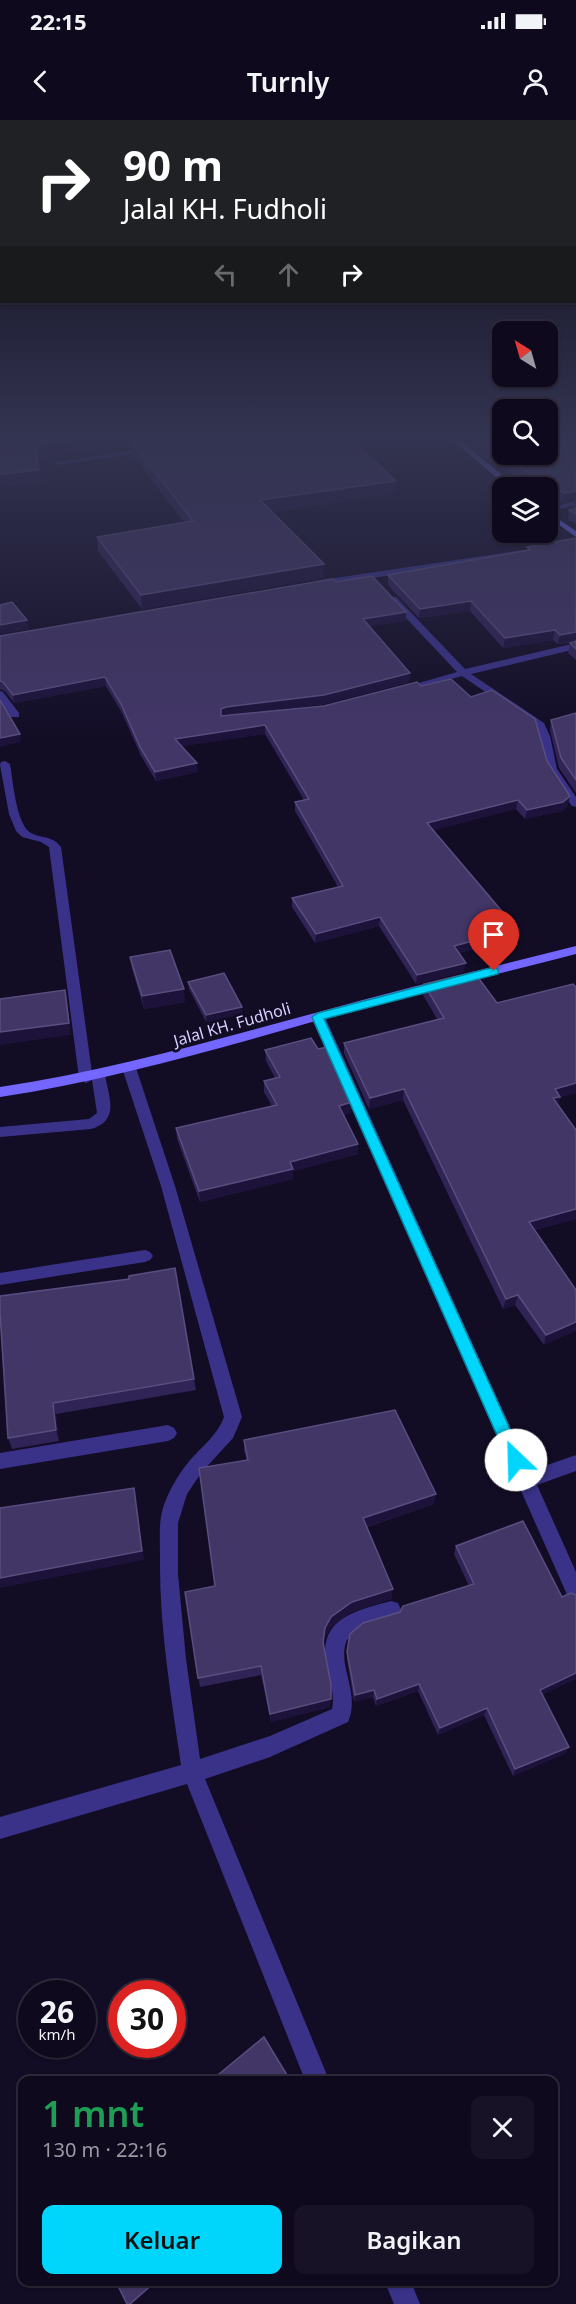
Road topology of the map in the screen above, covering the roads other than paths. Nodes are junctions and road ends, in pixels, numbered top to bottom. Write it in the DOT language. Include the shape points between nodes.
graph roads {
  1 [pos="530,551"];
  2 [pos="371,575"];
  3 [pos="378,583"];
  4 [pos="300,587"];
  5 [pos="386,591"];
  6 [pos="576,646"];
  7 [pos="462,673"];
  8 [pos="0,694"];
  9 [pos="386,695"];
  10 [pos="15,716"];
  11 [pos="5,764"];
  12 [pos="576,804"];
  13 [pos="576,950"];
  14 [pos="318,1017"];
  15 [pos="129,1068"];
  16 [pos="92,1077"];
  17 [pos="0,1092"];
  18 [pos="0,1132"];
  19 [pos="145,1256"];
  20 [pos="0,1279"];
  21 [pos="168,1433"];
  22 [pos="0,1461"];
  23 [pos="576,1463"];
  24 [pos="525,1480"];
  25 [pos="576,1593"];
  26 [pos="391,1610"];
  27 [pos="192,1772"];
  28 [pos="0,1828"];
  29 [pos="315,2076"];
  30 [pos="400,2286"];
  31 [pos="407,2304"];
  1 -- 2 [label="street"];
  2 -- 3 [label="street"];
  2 -- 4 [label="street"];
  5 -- 7 [label="street"];
  6 -- 7 [label="street"];
  7 -- 9 [label="street"];
  7 -- 12 [label="street" via="540,725 552,769"];
  8 -- 10 [label="street"];
  11 -- 16 [label="street" via="17,826 24,834 46,839 55,847"];
  13 -- 14 [label="main road, Jalal KH. Fudholi"];
  14 -- 15 [label="main road, Jalal KH. Fudholi"];
  14 -- 24 [label="street"];
  15 -- 16 [label="main road, Jalal KH. Fudholi"];
  15 -- 27 [label="street" via="168,1186 233,1416 227,1432 203,1456 181,1488 170,1523 169,1574 176,1659"];
  16 -- 17 [label="main road, Jalal KH. Fudholi"];
  16 -- 18 [label="street" via="104,1113 100,1120"];
  19 -- 20 [label="street"];
  21 -- 22 [label="street"];
  23 -- 24 [label="street"];
  24 -- 25 [label="street"];
  26 -- 27 [label="street" via="351,1623 336,1639 334,1659 345,1697 341,1715 283,1741"];
  27 -- 28 [label="street"];
  27 -- 29 [label="street"];
  30 -- 31 [label="street"];
}
